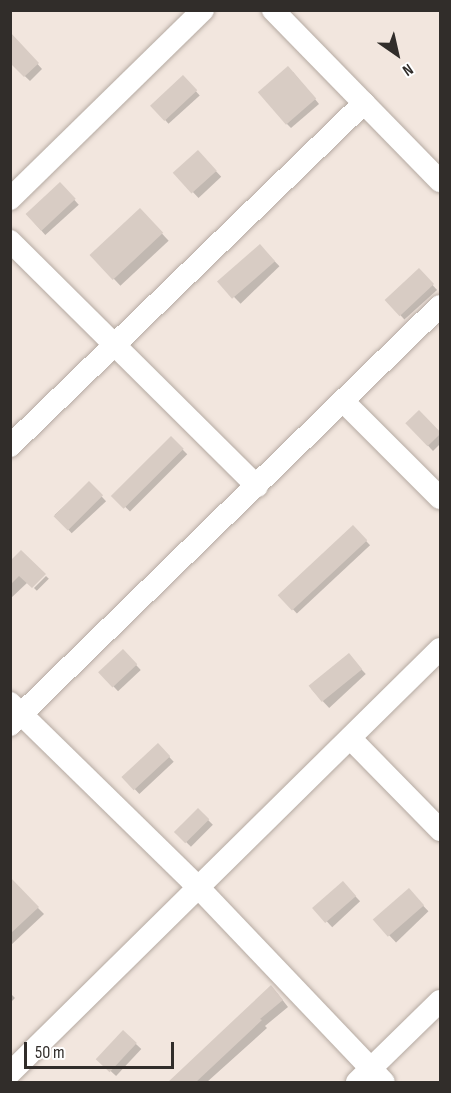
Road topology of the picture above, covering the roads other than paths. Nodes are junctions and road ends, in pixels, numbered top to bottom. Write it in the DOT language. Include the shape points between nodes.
graph roads {
  1 [pos="203,10"];
  2 [pos="273,10"];
  3 [pos="364,103"];
  4 [pos="441,181"];
  5 [pos="10,199"];
  6 [pos="10,241"];
  7 [pos="441,306"];
  8 [pos="115,345"];
  9 [pos="343,401"];
  10 [pos="10,446"];
  11 [pos="257,486"];
  12 [pos="441,498"];
  13 [pos="441,649"];
  14 [pos="14,714"];
  15 [pos="350,738"];
  16 [pos="441,830"];
  17 [pos="198,887"];
  18 [pos="441,1001"];
  19 [pos="10,1073"];
  20 [pos="371,1078"];
  1 -- 5 [label="street"];
  2 -- 3 [label="street"];
  3 -- 4 [label="street"];
  3 -- 8 [label="street"];
  6 -- 8 [label="street"];
  7 -- 9 [label="street"];
  8 -- 10 [label="street"];
  8 -- 11 [label="street"];
  9 -- 11 [label="street"];
  9 -- 12 [label="street"];
  11 -- 14 [label="street"];
  13 -- 15 [label="street"];
  14 -- 17 [label="street"];
  15 -- 16 [label="street"];
  15 -- 17 [label="street"];
  17 -- 19 [label="street"];
  17 -- 20 [label="street"];
  18 -- 20 [label="street"];
}
